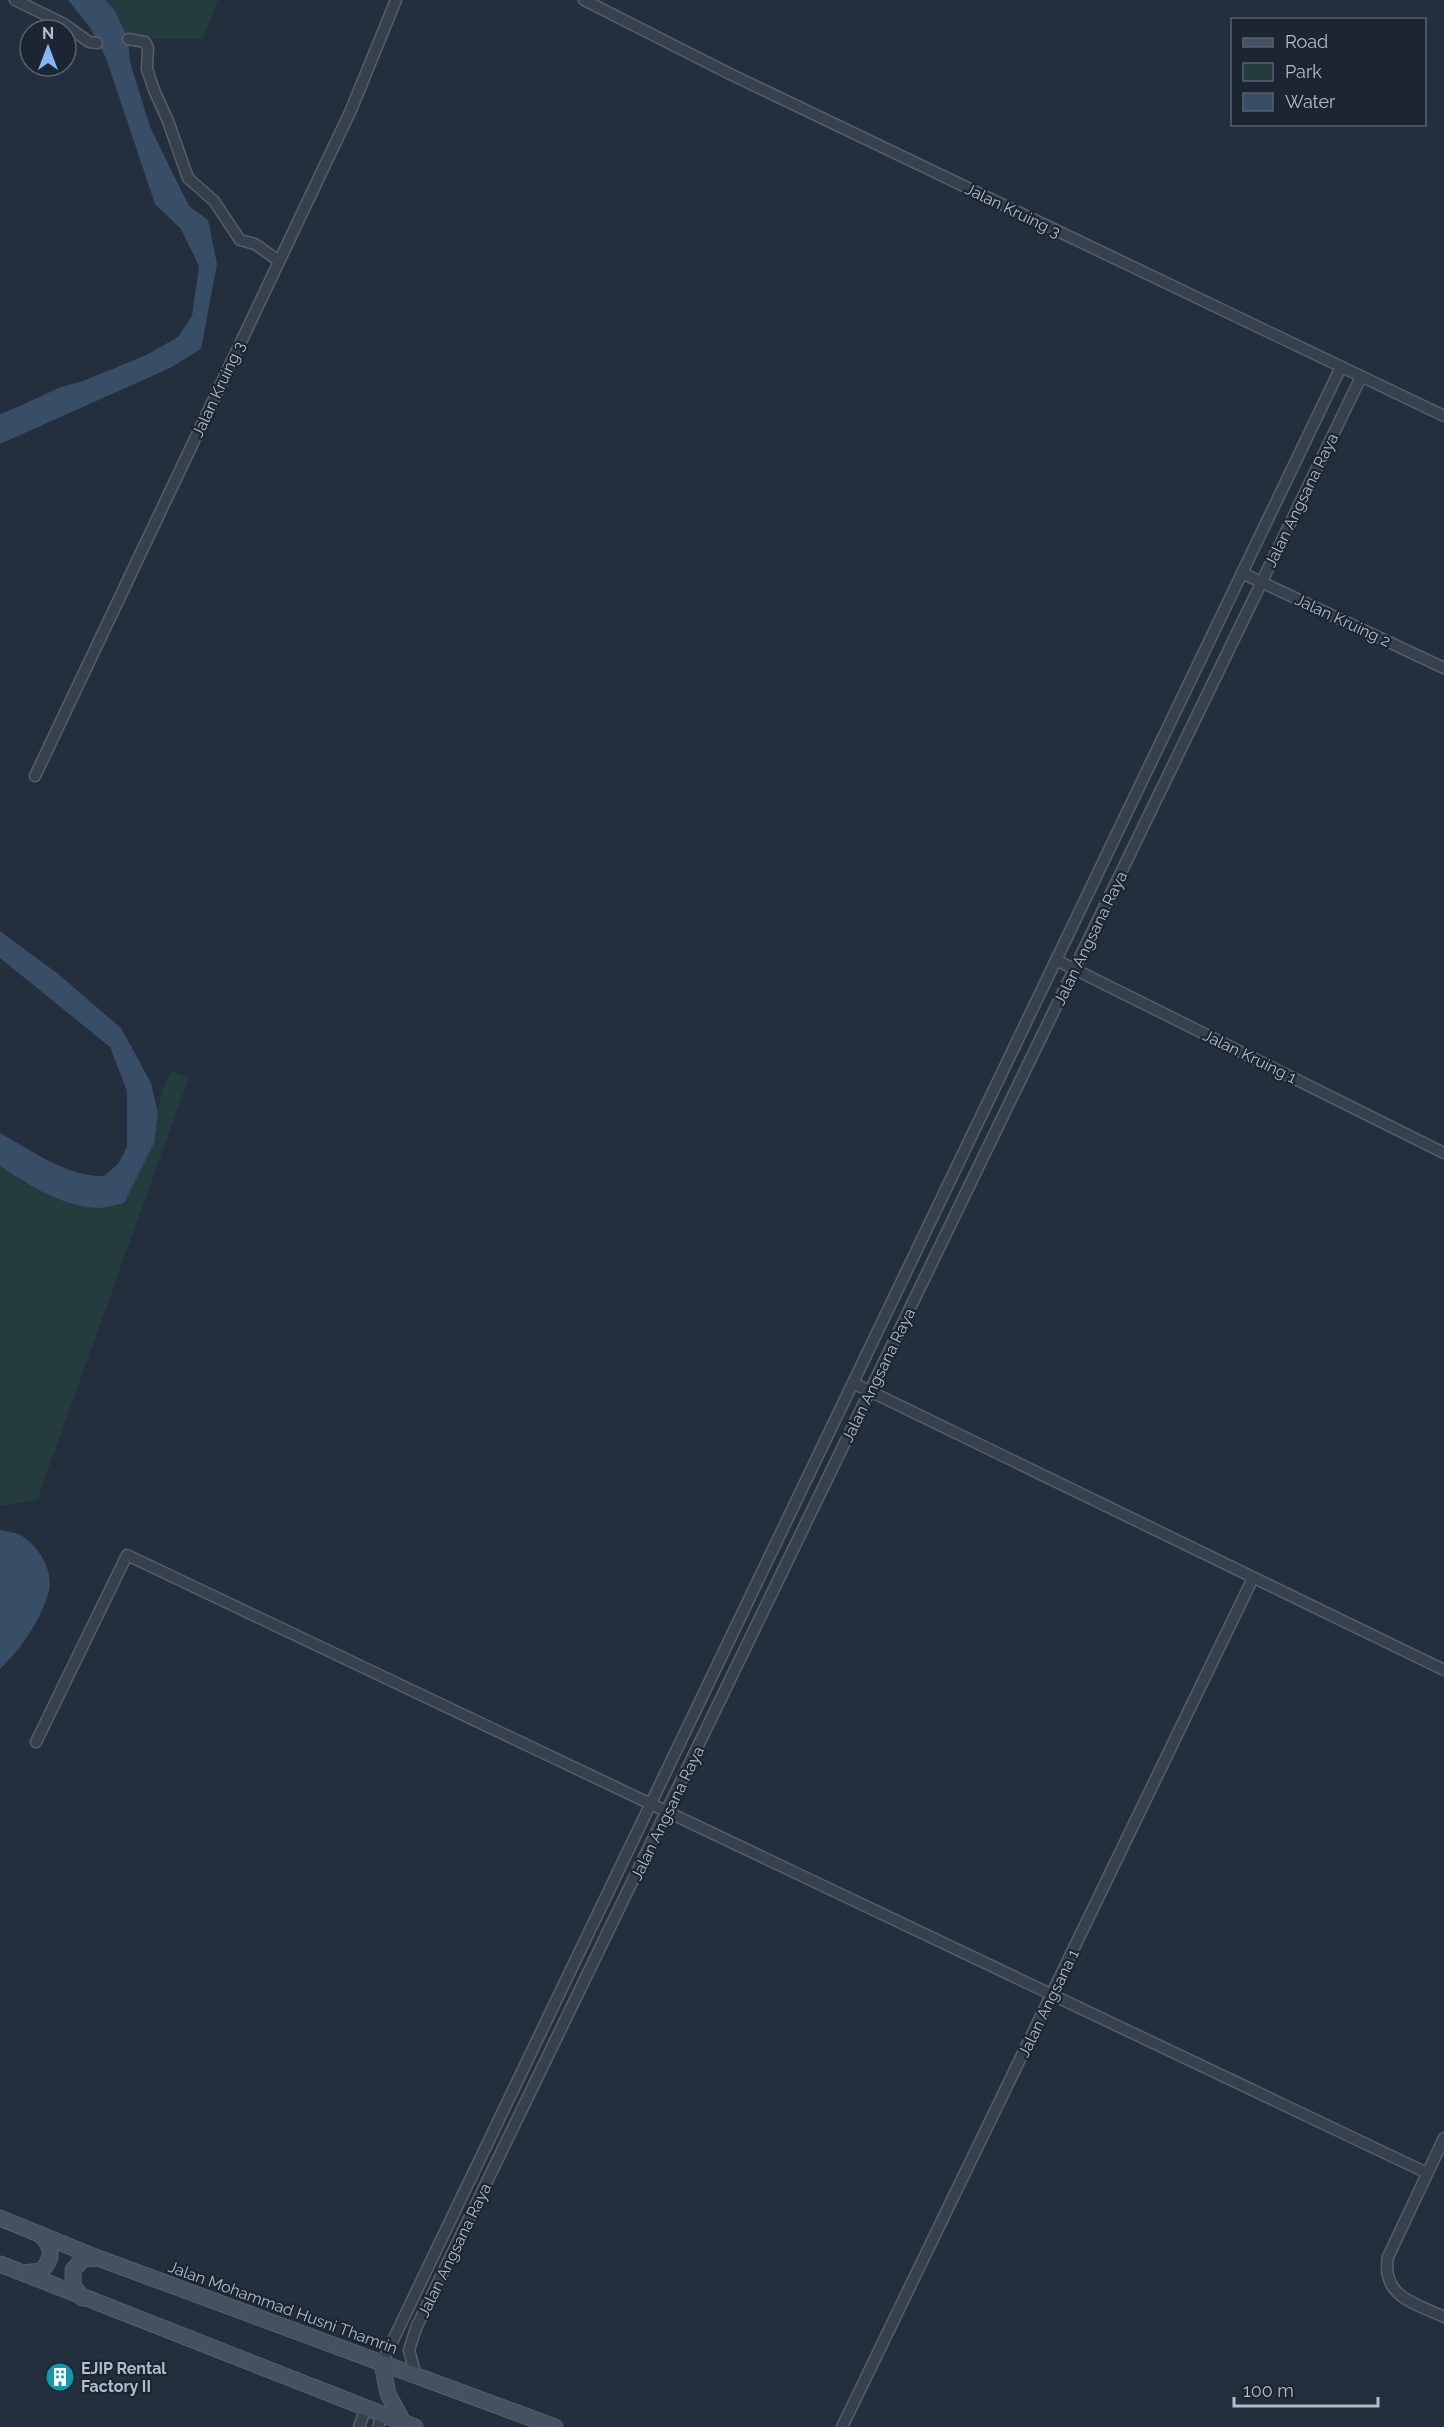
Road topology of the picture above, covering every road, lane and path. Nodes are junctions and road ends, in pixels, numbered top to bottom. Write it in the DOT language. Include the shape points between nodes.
graph roads {
  1 [pos="15,0"];
  2 [pos="396,0"];
  3 [pos="584,0"];
  4 [pos="128,39"];
  5 [pos="97,43"];
  6 [pos="279,261"];
  7 [pos="1341,367"];
  8 [pos="1362,376"];
  9 [pos="1444,416"];
  10 [pos="1242,573"];
  11 [pos="1262,582"];
  12 [pos="1444,668"];
  13 [pos="35,776"];
  14 [pos="1056,960"];
  15 [pos="1075,969"];
  16 [pos="1444,1153"];
  17 [pos="853,1383"];
  18 [pos="870,1392"];
  19 [pos="1253,1578"];
  20 [pos="1444,1670"];
  21 [pos="36,1742"];
  22 [pos="651,1804"];
  23 [pos="667,1813"];
  24 [pos="1051,1995"];
  25 [pos="1444,2138"];
  26 [pos="1427,2173"];
  27 [pos="0,2218"];
  28 [pos="39,2234"];
  29 [pos="98,2258"];
  30 [pos="0,2264"];
  31 [pos="23,2273"];
  32 [pos="82,2298"];
  33 [pos="1444,2317"];
  34 [pos="366,2357"];
  35 [pos="382,2363"];
  36 [pos="416,2376"];
  37 [pos="366,2408"];
  38 [pos="380,2421"];
  39 [pos="409,2425"];
  40 [pos="358,2427"];
  41 [pos="555,2427"];
  42 [pos="842,2427"];
  1 -- 5 [label="street"];
  2 -- 6 [label="street, Jalan Kruing 3" via="351,110"];
  3 -- 7 [label="street, Jalan Kruing 3"];
  4 -- 6 [label="street" via="145,42 148,48 147,69 153,90 188,178 214,201 240,240 255,244"];
  6 -- 13 [label="street, Jalan Kruing 3"];
  7 -- 8 [label="street, Jalan Kruing 3"];
  7 -- 10 [label="street, Jalan Angsana Raya"];
  8 -- 9 [label="street, Jalan Kruing 3"];
  8 -- 11 [label="street, Jalan Angsana Raya"];
  10 -- 11 [label="street, Jalan Kruing 2"];
  10 -- 14 [label="street, Jalan Angsana Raya"];
  11 -- 12 [label="street, Jalan Kruing 2"];
  11 -- 15 [label="street, Jalan Angsana Raya"];
  14 -- 15 [label="street, Jalan Kruing 1"];
  14 -- 17 [label="street, Jalan Angsana Raya"];
  15 -- 16 [label="street, Jalan Kruing 1"];
  15 -- 18 [label="street, Jalan Angsana Raya"];
  17 -- 18 [label="street"];
  17 -- 22 [label="street, Jalan Angsana Raya"];
  18 -- 19 [label="street"];
  18 -- 23 [label="street, Jalan Angsana Raya"];
  19 -- 20 [label="street"];
  19 -- 24 [label="street, Jalan Angsana 1"];
  21 -- 22 [label="street" via="127,1555"];
  22 -- 23 [label="street"];
  22 -- 35 [label="street, Jalan Angsana Raya"];
  23 -- 24 [label="street"];
  23 -- 36 [label="street, Jalan Angsana Raya" via="409,2343"];
  24 -- 26 [label="street"];
  24 -- 42 [label="street, Jalan Angsana 1"];
  25 -- 26 [label="street"];
  26 -- 33 [label="street" via="1386,2269 1396,2294"];
  27 -- 28 [label="street, Jalan Mohammad Husni Thamrin"];
  28 -- 29 [label="street, Jalan Mohammad Husni Thamrin"];
  28 -- 31 [label="street" via="50,2248 51,2257 41,2271"];
  29 -- 32 [label="street" via="83,2259 73,2270 73,2284"];
  29 -- 34 [label="street, Jalan Mohammad Husni Thamrin"];
  30 -- 31 [label="street"];
  31 -- 32 [label="street"];
  32 -- 37 [label="street"];
  34 -- 35 [label="street, Jalan Mohammad Husni Thamrin"];
  34 -- 38 [label="street" via="382,2384"];
  35 -- 36 [label="street, Jalan Mohammad Husni Thamrin"];
  35 -- 39 [label="street" via="386,2389"];
  36 -- 41 [label="street, Jalan Mohammad Husni Thamrin"];
  37 -- 38 [label="street"];
  37 -- 40 [label="street"];
  38 -- 39 [label="street"];
}
